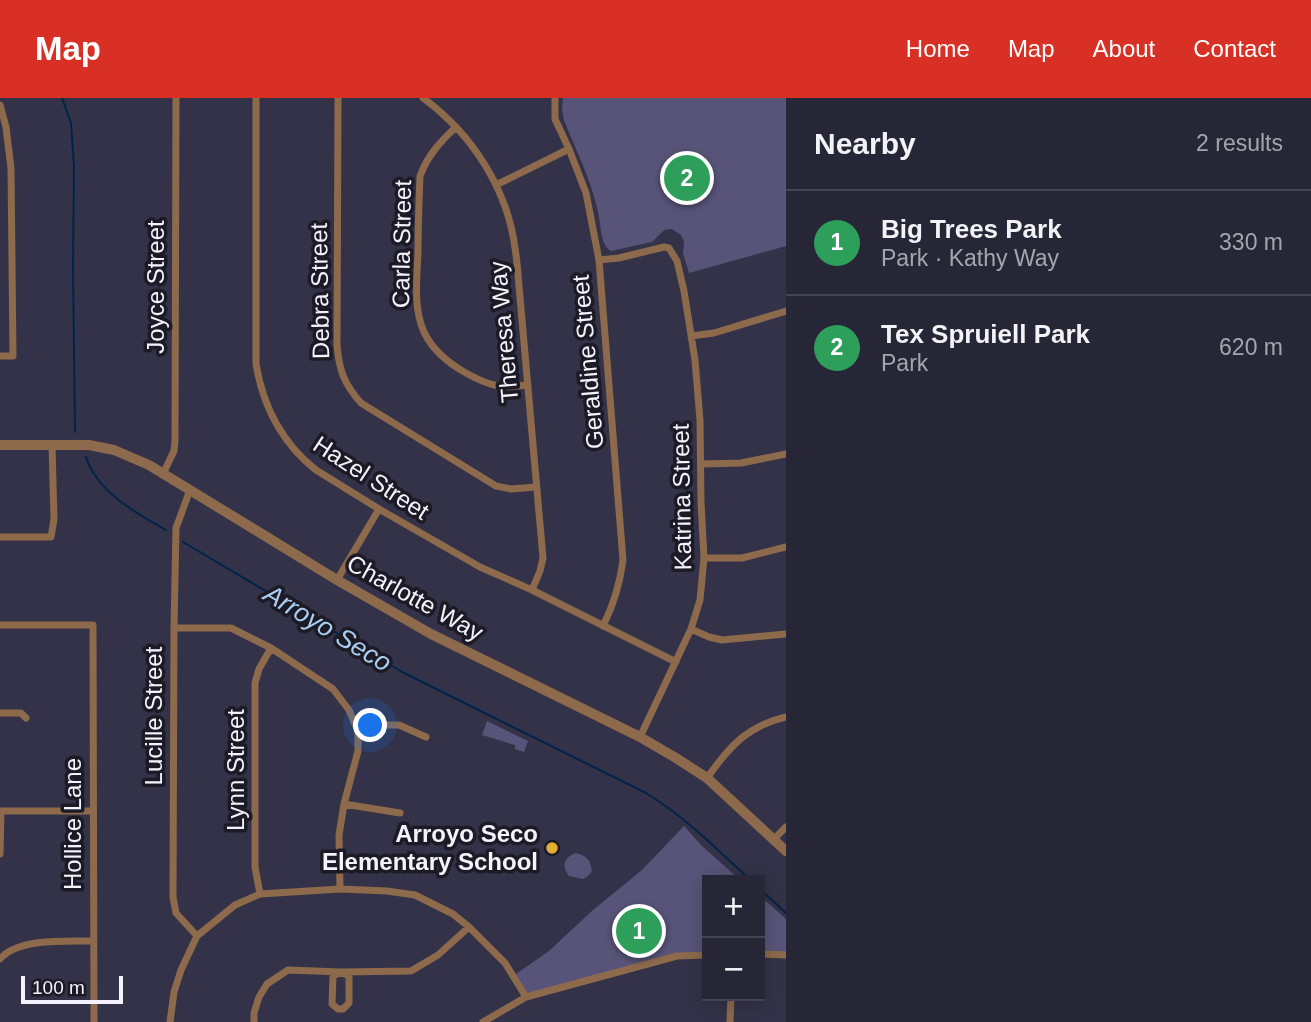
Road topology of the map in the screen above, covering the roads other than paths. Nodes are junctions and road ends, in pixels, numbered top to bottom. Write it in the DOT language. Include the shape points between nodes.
graph roads {
  1 [pos="176,98"];
  2 [pos="257,98"];
  3 [pos="338,98"];
  4 [pos="423,98"];
  5 [pos="555,98"];
  6 [pos="0,105"];
  7 [pos="456,127"];
  8 [pos="569,149"];
  9 [pos="496,186"];
  10 [pos="599,260"];
  11 [pos="786,311"];
  12 [pos="691,336"];
  13 [pos="0,356"];
  14 [pos="528,385"];
  15 [pos="0,445"];
  16 [pos="52,445"];
  17 [pos="786,454"];
  18 [pos="701,464"];
  19 [pos="163,474"];
  20 [pos="536,487"];
  21 [pos="190,490"];
  22 [pos="379,509"];
  23 [pos="0,537"];
  24 [pos="786,547"];
  25 [pos="704,558"];
  26 [pos="337,580"];
  27 [pos="532,590"];
  28 [pos="0,625"];
  29 [pos="603,626"];
  30 [pos="174,628"];
  31 [pos="691,629"];
  32 [pos="786,634"];
  33 [pos="271,648"];
  34 [pos="676,662"];
  35 [pos="0,713"];
  36 [pos="786,717"];
  37 [pos="26,718"];
  38 [pos="358,731"];
  39 [pos="426,737"];
  40 [pos="640,737"];
  41 [pos="707,778"];
  42 [pos="344,804"];
  43 [pos="93,810"];
  44 [pos="1,811"];
  45 [pos="400,813"];
  46 [pos="786,827"];
  47 [pos="775,839"];
  48 [pos="786,851"];
  49 [pos="0,854"];
  50 [pos="340,889"];
  51 [pos="260,894"];
  52 [pos="470,927"];
  53 [pos="197,936"];
  54 [pos="93,941"];
  55 [pos="765,954"];
  56 [pos="702,955"];
  57 [pos="786,955"];
  58 [pos="0,958"];
  59 [pos="341,972"];
  60 [pos="526,997"];
  61 [pos="731,1001"];
  62 [pos="485,1021"];
  63 [pos="93,1022"];
  64 [pos="170,1022"];
  65 [pos="254,1022"];
  66 [pos="730,1022"];
  1 -- 19 [label="street, Joyce Street" via="175,441"];
  2 -- 22 [label="street, Hazel Street" via="256,364 260,384 275,422 300,457"];
  3 -- 20 [label="street, Debra Street" via="337,345 343,377 361,403 496,486"];
  4 -- 7 [label="street, Theresa Way"];
  5 -- 8 [label="street, Geraldine Street" via="555,119"];
  6 -- 13 [label="street" via="11,168 13,356"];
  7 -- 9 [label="street, Theresa Way"];
  7 -- 14 [label="street, Carla Street" via="435,148 420,176 417,293 423,331 443,358 484,383"];
  8 -- 9 [label="street"];
  8 -- 10 [label="street, Geraldine Street" via="586,193"];
  9 -- 14 [label="street, Theresa Way" via="515,247"];
  10 -- 12 [label="street, Katrina Street" via="669,248 677,261"];
  10 -- 29 [label="street, Geraldine Street" via="623,560 621,580"];
  11 -- 12 [label="street"];
  12 -- 18 [label="street, Katrina Street"];
  14 -- 20 [label="street, Theresa Way"];
  15 -- 16 [label="street, Charlotte Way"];
  16 -- 19 [label="street, Charlotte Way" via="114,450"];
  16 -- 23 [label="street" via="51,537"];
  17 -- 18 [label="street" via="741,463"];
  18 -- 25 [label="street, Katrina Street"];
  19 -- 21 [label="street, Charlotte Way"];
  20 -- 27 [label="street, Theresa Way" via="543,558"];
  21 -- 26 [label="street, Charlotte Way"];
  21 -- 30 [label="street, Lucille Street" via="176,528"];
  22 -- 26 [label="street"];
  22 -- 27 [label="street, Hazel Street" via="480,567"];
  24 -- 25 [label="street" via="741,558"];
  25 -- 31 [label="street, Katrina Street"];
  26 -- 40 [label="street, Charlotte Way" via="431,634"];
  27 -- 29 [label="street, Hazel Street"];
  28 -- 43 [label="street, Hollice Lane" via="93,625"];
  29 -- 34 [label="street, Hazel Street"];
  30 -- 33 [label="street" via="231,628"];
  30 -- 53 [label="street, Lucille Street" via="173,897 176,913"];
  31 -- 32 [label="street" via="722,640"];
  31 -- 34 [label="street, Katrina Street"];
  33 -- 38 [label="street" via="333,689"];
  33 -- 51 [label="street, Lynn Street" via="255,683 255,867"];
  34 -- 40 [label="street, Katrina Street"];
  35 -- 37 [label="street" via="21,713"];
  36 -- 41 [label="street" via="737,741"];
  38 -- 39 [label="street" via="399,725"];
  38 -- 42 [label="street" via="358,751"];
  40 -- 41 [label="street, Charlotte Way"];
  41 -- 47 [label="street, Charlotte Way"];
  42 -- 45 [label="street"];
  42 -- 50 [label="street" via="339,835"];
  43 -- 44 [label="street"];
  43 -- 54 [label="street, Hollice Lane"];
  44 -- 49 [label="street"];
  46 -- 47 [label="street"];
  47 -- 48 [label="street, Charlotte Way"];
  50 -- 51 [label="street"];
  50 -- 52 [label="street" via="415,895"];
  51 -- 53 [label="street" via="235,905"];
  52 -- 59 [label="street" via="411,971"];
  52 -- 60 [label="street" via="505,963"];
  53 -- 64 [label="street" via="177,981"];
  54 -- 58 [label="street" via="34,942"];
  54 -- 63 [label="street, Hollice Lane"];
  55 -- 57 [label="street"];
  56 -- 60 [label="street" via="677,956"];
  59 -- 59 [label="street" via="349,976 349,1003 338,1009 332,1004 333,976"];
  59 -- 65 [label="street" via="288,970 277,975 259,997"];
  60 -- 62 [label="street"];
  61 -- 66 [label="street"];
}
